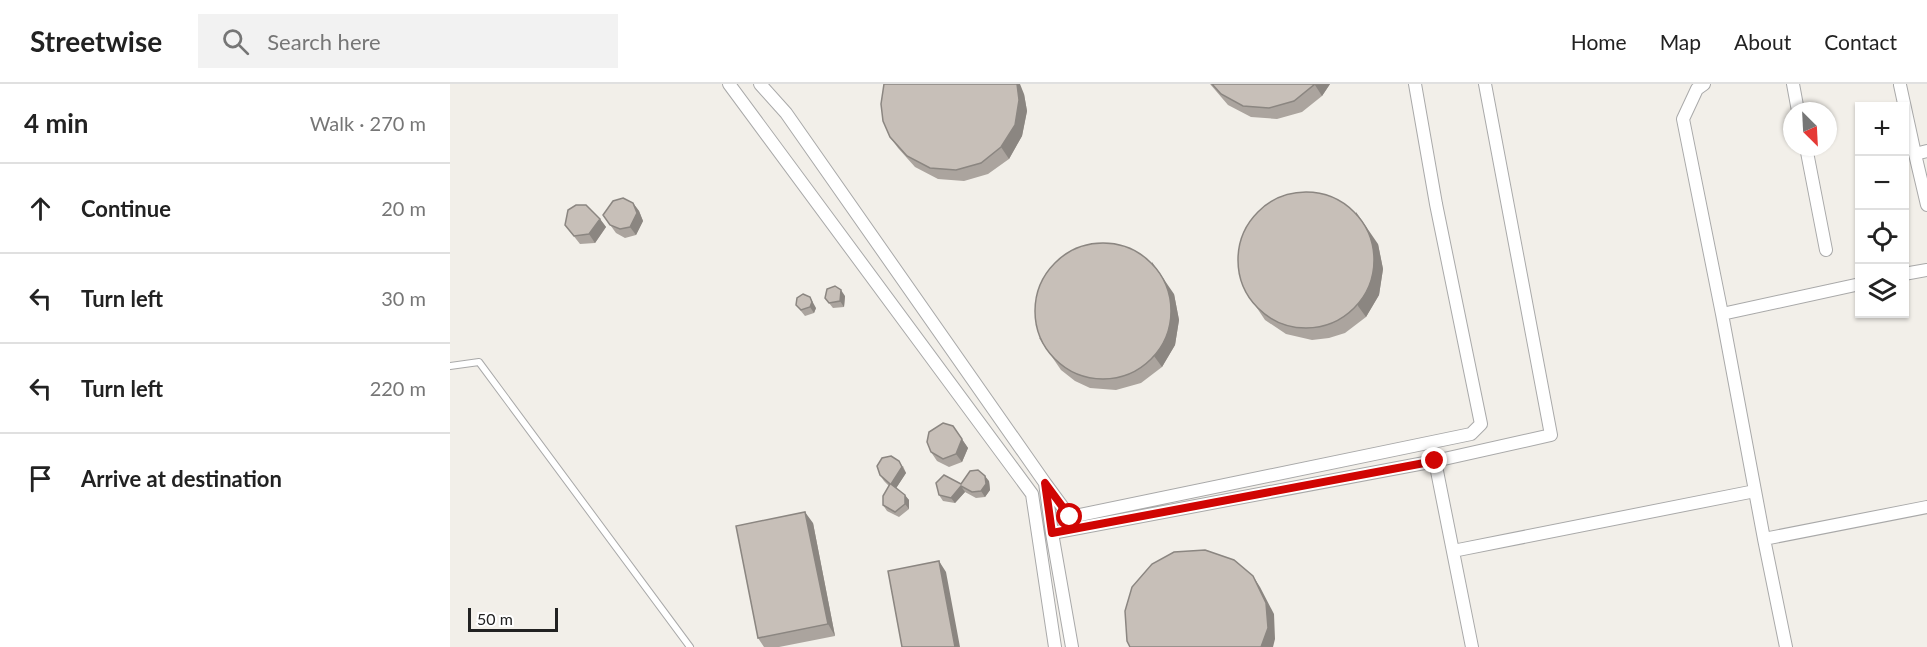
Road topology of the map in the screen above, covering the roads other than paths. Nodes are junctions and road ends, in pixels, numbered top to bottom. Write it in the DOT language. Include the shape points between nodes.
graph roads {
  1 [pos="729,84"];
  2 [pos="760,84"];
  3 [pos="1415,84"];
  4 [pos="1485,84"];
  5 [pos="1704,84"];
  6 [pos="1793,84"];
  7 [pos="1900,85"];
  8 [pos="1796,102"];
  9 [pos="1921,152"];
  10 [pos="1808,156"];
  11 [pos="1927,205"];
  12 [pos="1826,250"];
  13 [pos="1927,270"];
  14 [pos="1909,273"];
  15 [pos="1855,285"];
  16 [pos="1722,315"];
  17 [pos="450,366"];
  18 [pos="1435,461"];
  19 [pos="1045,483"];
  20 [pos="1755,490"];
  21 [pos="1927,507"];
  22 [pos="1052,533"];
  23 [pos="1764,539"];
  24 [pos="1453,551"];
  25 [pos="690,647"];
  26 [pos="1055,647"];
  27 [pos="1072,647"];
  28 [pos="1472,647"];
  29 [pos="1786,647"];
  1 -- 26 [label="street" via="1032,494"];
  2 -- 19 [label="street" via="786,113"];
  3 -- 19 [label="street" via="1481,424 1478,430 1070,517"];
  4 -- 18 [label="street" via="1551,435"];
  5 -- 16 [label="street" via="1697,89 1683,119"];
  6 -- 8 [label="street"];
  7 -- 9 [label="street"];
  9 -- 11 [label="street"];
  10 -- 12 [label="street"];
  13 -- 14 [label="street"];
  15 -- 16 [label="street"];
  16 -- 20 [label="street"];
  17 -- 25 [label="lane" via="479,362"];
  18 -- 22 [label="street"];
  18 -- 24 [label="street"];
  19 -- 22 [label="street"];
  20 -- 23 [label="street"];
  20 -- 24 [label="street"];
  21 -- 23 [label="street"];
  22 -- 27 [label="street"];
  23 -- 29 [label="street"];
  24 -- 28 [label="street"];
}
